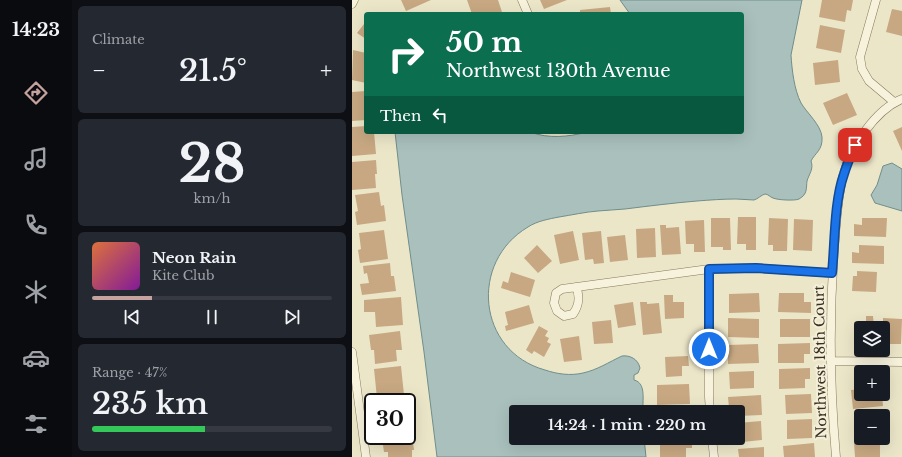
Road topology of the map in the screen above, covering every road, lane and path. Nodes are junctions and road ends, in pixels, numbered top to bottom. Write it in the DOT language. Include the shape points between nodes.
graph roads {
  1 [pos="354,0"];
  2 [pos="522,0"];
  3 [pos="876,0"];
  4 [pos="352,4"];
  5 [pos="527,12"];
  6 [pos="902,99"];
  7 [pos="894,102"];
  8 [pos="709,269"];
  9 [pos="832,273"];
  10 [pos="576,287"];
  11 [pos="352,352"];
  12 [pos="831,360"];
  13 [pos="902,362"];
  14 [pos="710,405"];
  15 [pos="713,445"];
  16 [pos="366,457"];
  17 [pos="714,457"];
  18 [pos="836,457"];
  1 -- 4 [label="street"];
  2 -- 5 [label="street"];
  3 -- 7 [label="street" via="860,57 862,69 869,81"];
  6 -- 7 [label="street, Northwest 18th Court"];
  7 -- 9 [label="street, Northwest 18th Court" via="869,126 855,145 843,175 837,208"];
  8 -- 9 [label="street" via="756,268"];
  8 -- 10 [label="street"];
  8 -- 14 [label="street"];
  9 -- 12 [label="street, Northwest 18th Court"];
  11 -- 16 [label="street"];
  12 -- 13 [label="street"];
  12 -- 18 [label="street, Northwest 18th Court"];
  15 -- 17 [label="street"];
}
